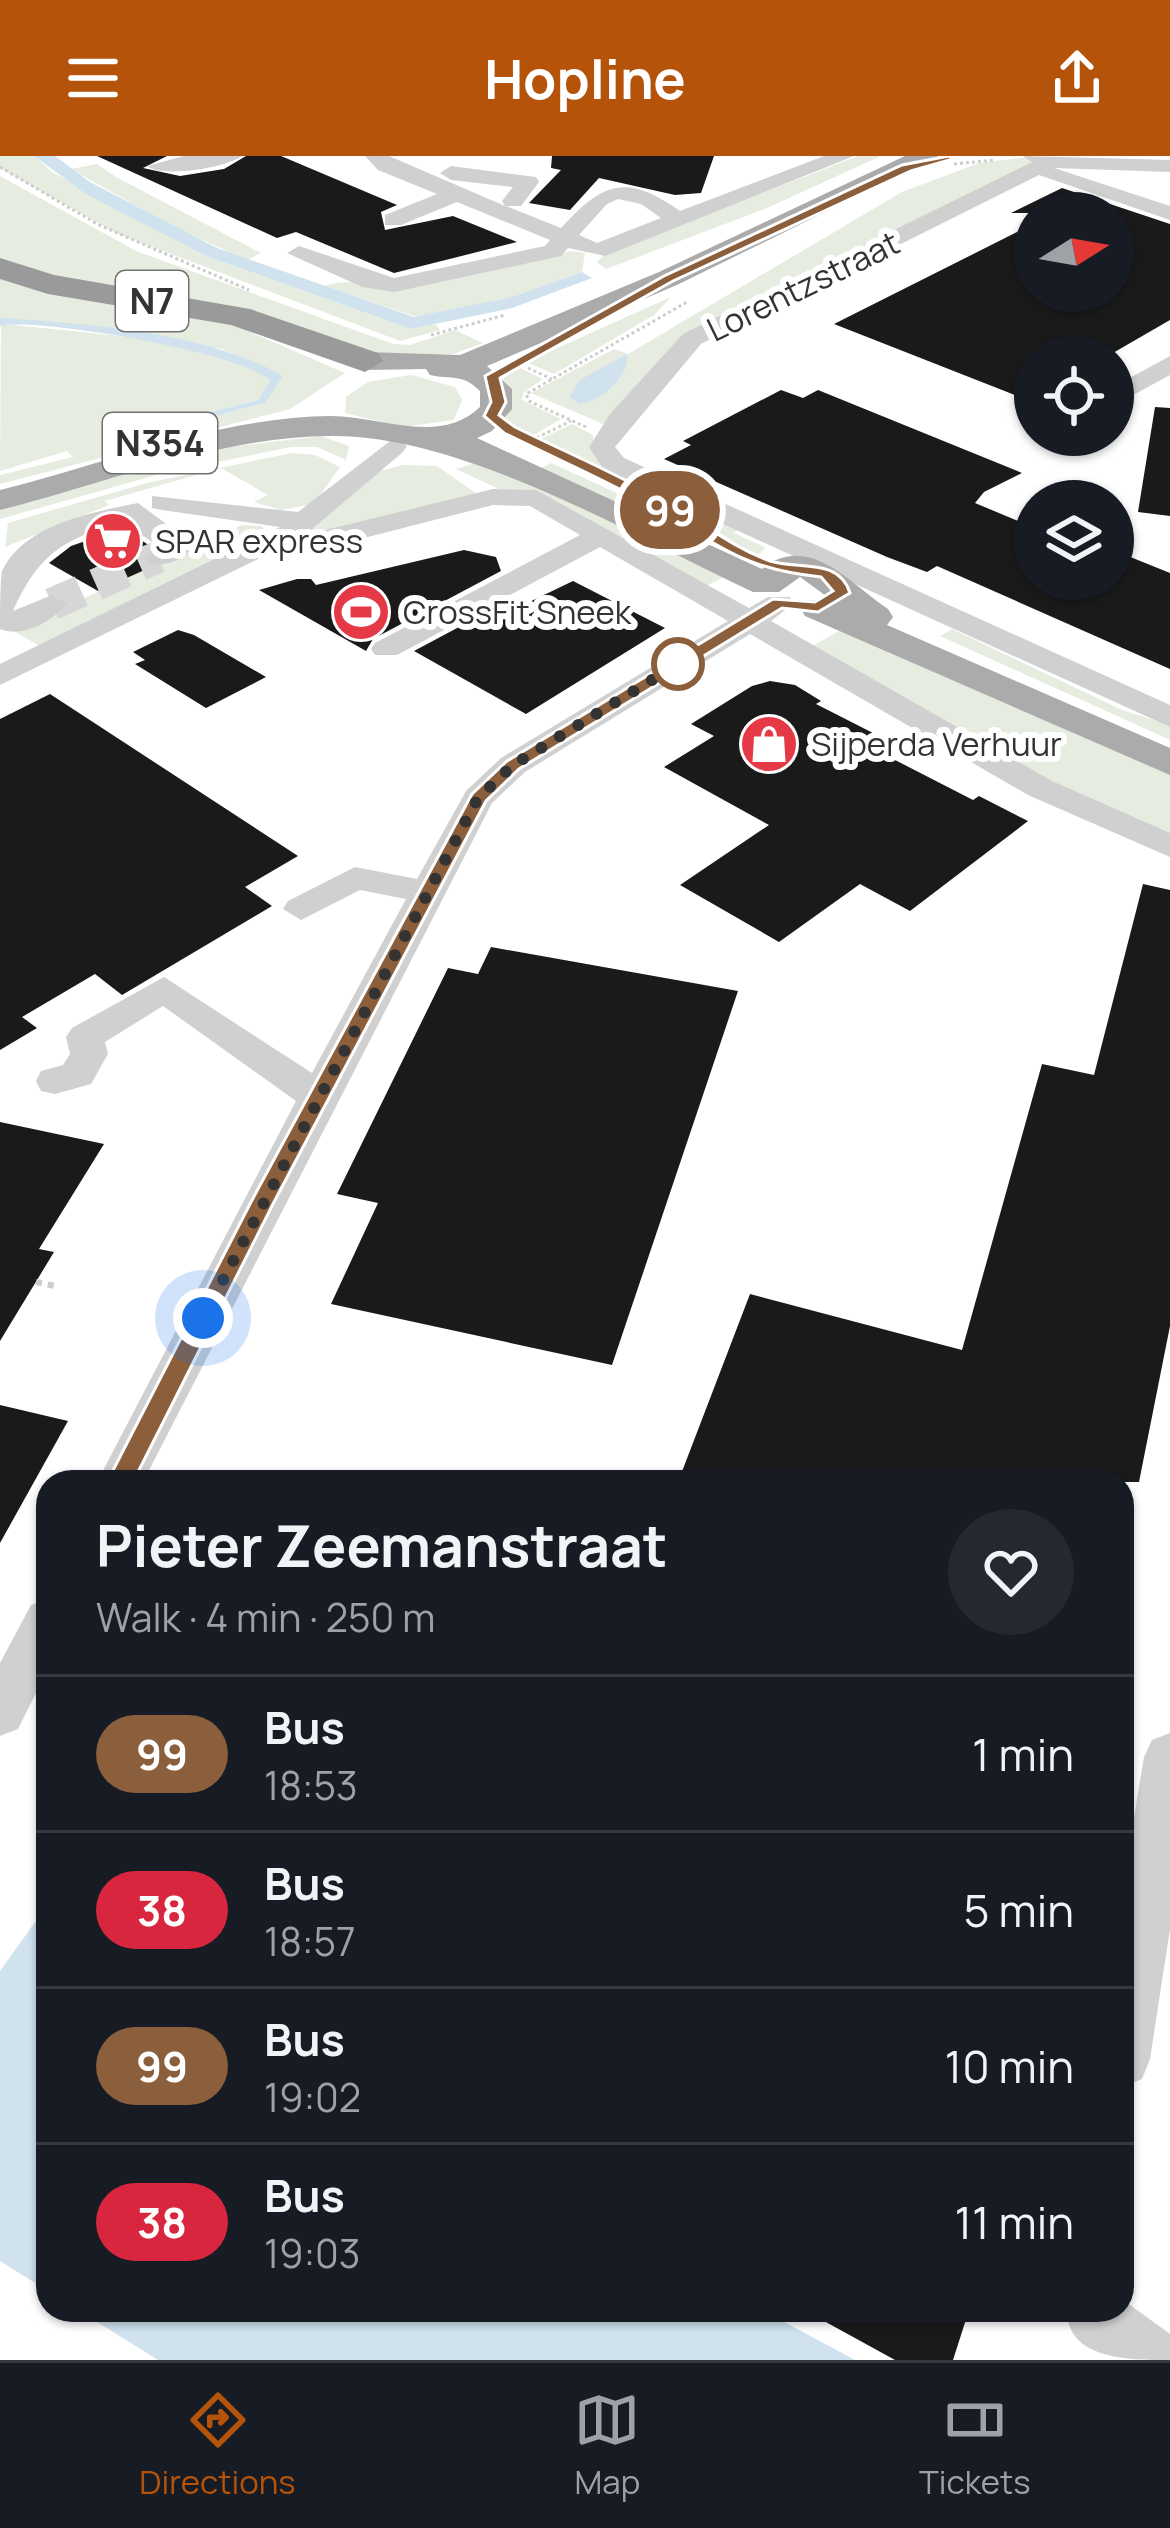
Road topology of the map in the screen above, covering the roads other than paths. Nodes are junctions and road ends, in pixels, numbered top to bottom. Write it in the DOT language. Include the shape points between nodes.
graph roads {
  1 [pos="230,156"];
  2 [pos="376,156"];
  3 [pos="949,156"];
  4 [pos="836,157"];
  5 [pos="1047,160"];
  6 [pos="916,162"];
  7 [pos="158,166"];
  8 [pos="1170,166"];
  9 [pos="449,181"];
  10 [pos="1170,213"];
  11 [pos="393,220"];
  12 [pos="680,221"];
  13 [pos="566,240"];
  14 [pos="299,253"];
  15 [pos="0,268"];
  16 [pos="669,278"];
  17 [pos="440,358"];
  18 [pos="1170,364"];
  19 [pos="1134,385"];
  20 [pos="342,401"];
  21 [pos="488,407"];
  22 [pos="398,442"];
  23 [pos="599,467"];
  24 [pos="0,488"];
  25 [pos="338,495"];
  26 [pos="0,500"];
  27 [pos="142,509"];
  28 [pos="311,532"];
  29 [pos="602,536"];
  30 [pos="158,557"];
  31 [pos="770,594"];
  32 [pos="52,604"];
  33 [pos="0,612"];
  34 [pos="0,640"];
  35 [pos="386,649"];
  36 [pos="13,670"];
  37 [pos="1170,717"];
  38 [pos="1170,763"];
  39 [pos="1170,846"];
  40 [pos="427,892"];
  41 [pos="301,909"];
  42 [pos="55,1081"];
  43 [pos="318,1096"];
  44 [pos="126,1470"];
  45 [pos="36,1643"];
  46 [pos="0,1713"];
  47 [pos="1170,1757"];
  48 [pos="1134,1984"];
  49 [pos="1101,2322"];
  50 [pos="1154,2360"];
  1 -- 7 [label="street"];
  2 -- 9 [label="street"];
  3 -- 6 [label="main road"];
  4 -- 12 [label="street"];
  5 -- 8 [label="street, Lorentzstraat"];
  5 -- 10 [label="street"];
  5 -- 23 [label="street, Lorentzstraat" via="692,339 606,436"];
  6 -- 16 [label="main road"];
  9 -- 11 [label="street"];
  9 -- 13 [label="street"];
  9 -- 13 [label="street" via="513,201"];
  12 -- 13 [label="street" via="597,251"];
  12 -- 13 [label="street" via="648,199 616,193 599,199"];
  13 -- 14 [label="street" via="454,282 383,285"];
  15 -- 20 [label="highway, N7" via="47,284 219,312 303,339 322,356"];
  16 -- 17 [label="main road" via="550,326"];
  16 -- 21 [label="main road" via="493,376"];
  17 -- 20 [label="main road, N354" via="404,365"];
  17 -- 21 [label="main road" via="477,385 477,418"];
  18 -- 19 [label="street"];
  20 -- 22 [label="main road, N354"];
  20 -- 24 [label="main road, N354"];
  20 -- 25 [label="street"];
  20 -- 26 [label="main road, N354" via="261,434"];
  21 -- 22 [label="main road, N354"];
  21 -- 23 [label="main road, N354"];
  22 -- 25 [label="street"];
  22 -- 31 [label="main road, N354" via="465,445"];
  23 -- 31 [label="main road, N354" via="733,551"];
  23 -- 37 [label="street"];
  25 -- 28 [label="street"];
  27 -- 28 [label="street"];
  27 -- 30 [label="street" via="179,547"];
  27 -- 33 [label="street" via="26,554 8,577"];
  28 -- 29 [label="street" via="513,494 536,498"];
  28 -- 36 [label="street"];
  29 -- 31 [label="street"];
  29 -- 35 [label="street"];
  31 -- 38 [label="main road, N354" via="830,600"];
  31 -- 39 [label="street" via="1040,788"];
  31 -- 40 [label="street" via="513,765 478,798"];
  32 -- 33 [label="street" via="15,625"];
  34 -- 36 [label="street"];
  40 -- 41 [label="street" via="355,878"];
  40 -- 43 [label="street"];
  42 -- 43 [label="street" via="77,1075 89,1054 85,1037 164,988"];
  43 -- 44 [label="street"];
  45 -- 46 [label="street"];
  47 -- 48 [label="street"];
  49 -- 50 [label="street"];
}
